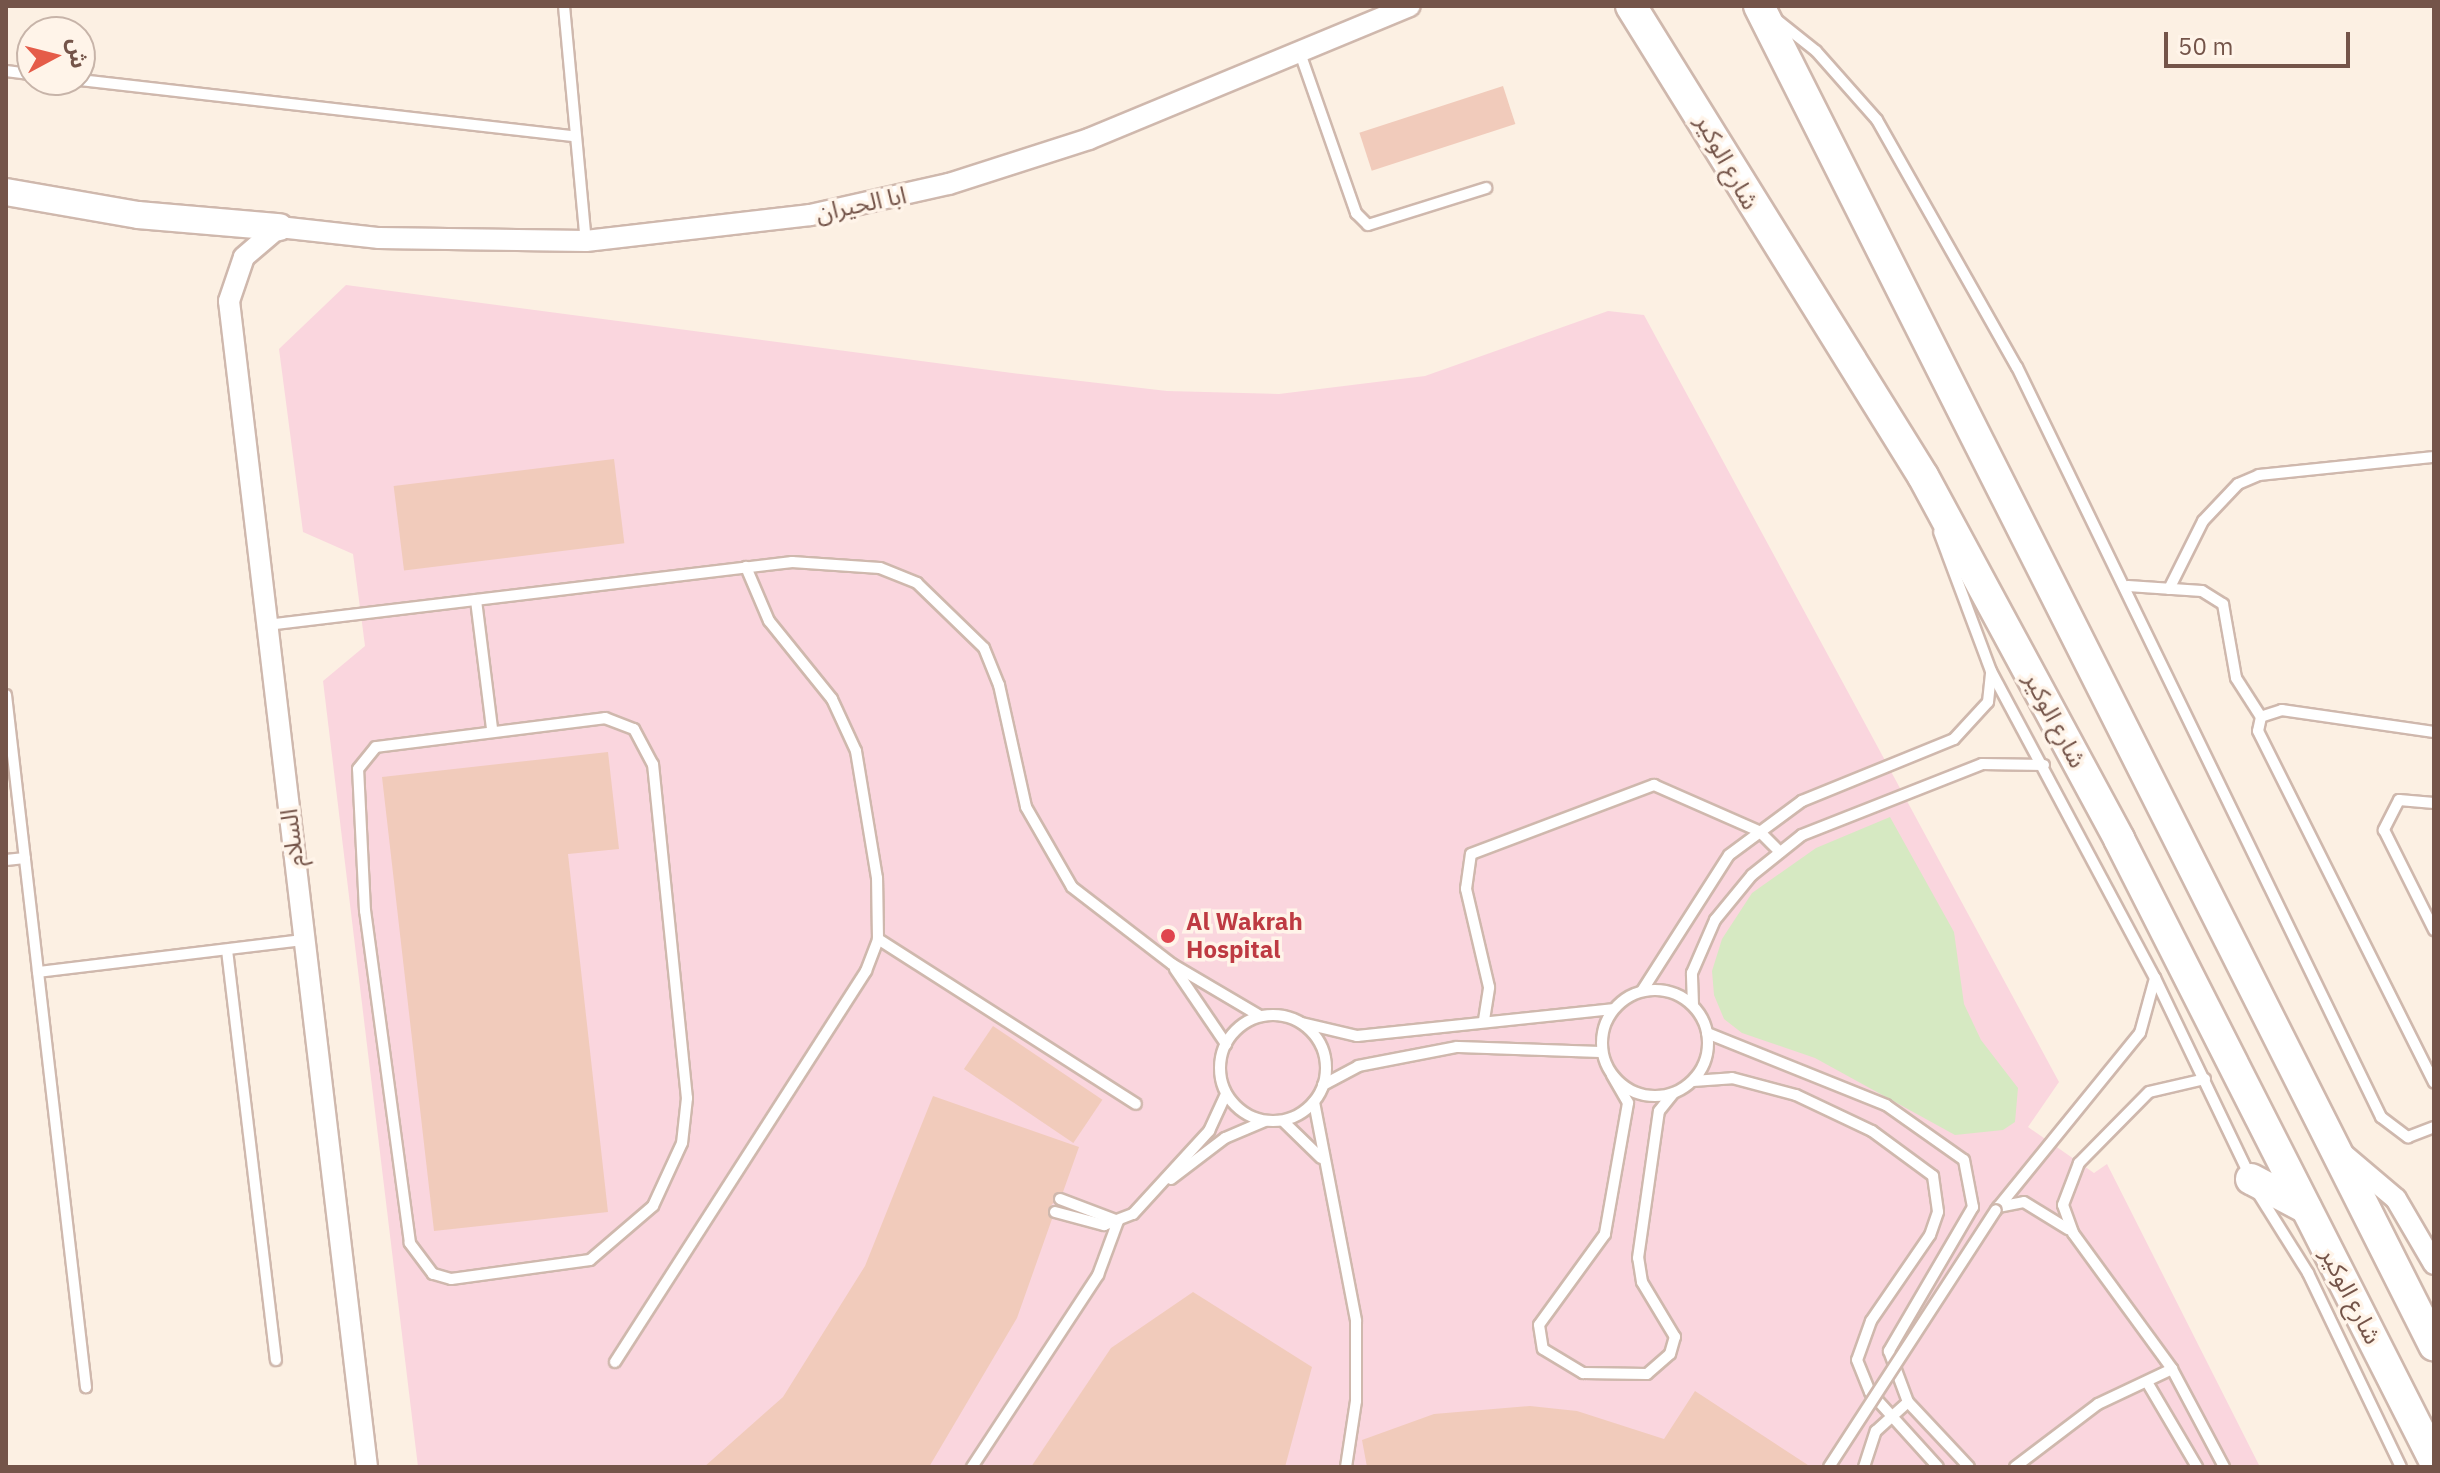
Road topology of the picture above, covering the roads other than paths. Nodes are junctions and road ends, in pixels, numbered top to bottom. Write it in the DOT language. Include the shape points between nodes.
graph roads {
  1 [pos="564,6"];
  2 [pos="1410,6"];
  3 [pos="1631,6"];
  4 [pos="1760,6"];
  5 [pos="1300,53"];
  6 [pos="96,82"];
  7 [pos="575,136"];
  8 [pos="1486,188"];
  9 [pos="6,192"];
  10 [pos="279,227"];
  11 [pos="586,241"];
  12 [pos="2434,457"];
  13 [pos="1923,476"];
  14 [pos="746,567"];
  15 [pos="2128,586"];
  16 [pos="2169,589"];
  17 [pos="476,600"];
  18 [pos="267,625"];
  19 [pos="1991,671"];
  20 [pos="6,695"];
  21 [pos="2261,717"];
  22 [pos="492,728"];
  23 [pos="2434,732"];
  24 [pos="2044,765"];
  25 [pos="2434,803"];
  26 [pos="1759,831"];
  27 [pos="1780,852"];
  28 [pos="25,858"];
  29 [pos="6,860"];
  30 [pos="2434,930"];
  31 [pos="878,939"];
  32 [pos="304,940"];
  33 [pos="227,950"];
  34 [pos="1172,964"];
  35 [pos="38,972"];
  36 [pos="2155,978"];
  37 [pos="1642,991"];
  38 [pos="1693,1005"];
  39 [pos="1613,1009"];
  40 [pos="1260,1016"];
  41 [pos="1484,1020"];
  42 [pos="1300,1023"];
  43 [pos="1707,1033"];
  44 [pos="1226,1044"];
  45 [pos="1602,1052"];
  46 [pos="1612,1075"];
  47 [pos="2205,1079"];
  48 [pos="1693,1081"];
  49 [pos="2434,1082"];
  50 [pos="1323,1085"];
  51 [pos="1226,1094"];
  52 [pos="1673,1094"];
  53 [pos="1314,1102"];
  54 [pos="1136,1104"];
  55 [pos="1265,1121"];
  56 [pos="1283,1121"];
  57 [pos="2434,1127"];
  58 [pos="2330,1143"];
  59 [pos="1324,1162"];
  60 [pos="2251,1179"];
  61 [pos="1169,1180"];
  62 [pos="1060,1199"];
  63 [pos="1997,1208"];
  64 [pos="2306,1208"];
  65 [pos="1055,1212"];
  66 [pos="1118,1221"];
  67 [pos="2073,1233"];
  68 [pos="2434,1264"];
  69 [pos="2434,1345"];
  70 [pos="276,1360"];
  71 [pos="615,1362"];
  72 [pos="2172,1369"];
  73 [pos="2147,1382"];
  74 [pos="86,1387"];
  75 [pos="1908,1402"];
  76 [pos="1891,1414"];
  77 [pos="2434,1460"];
  78 [pos="367,1467"];
  79 [pos="972,1467"];
  80 [pos="1346,1467"];
  81 [pos="1829,1467"];
  82 [pos="1864,1467"];
  83 [pos="1938,1467"];
  84 [pos="1969,1467"];
  85 [pos="2015,1467"];
  86 [pos="2197,1467"];
  87 [pos="2224,1467"];
  88 [pos="2401,1467"];
  1 -- 7 [label="lane"];
  2 -- 5 [label="street, ابا الحيران"];
  3 -- 13 [label="main road, شارع الوكير"];
  4 -- 15 [label="lane" via="1816,51 1877,120 2017,367"];
  4 -- 58 [label="main road" via="2239,947"];
  5 -- 8 [label="lane" via="1356,213 1368,225"];
  5 -- 11 [label="street, ابا الحيران" via="1089,139 949,184 810,215"];
  6 -- 7 [label="lane"];
  7 -- 11 [label="lane"];
  9 -- 10 [label="street" via="138,215"];
  10 -- 11 [label="street, ابا الحيران" via="421,240"];
  10 -- 18 [label="street, السلام" via="244,257 229,301"];
  12 -- 16 [label="lane" via="2259,475 2238,484 2203,521"];
  13 -- 19 [label="lane"];
  13 -- 64 [label="main road, شارع الوكير" via="2119,839"];
  14 -- 17 [label="lane"];
  14 -- 31 [label="lane" via="769,621 832,699 856,751 877,878"];
  14 -- 34 [label="lane" via="839,562 880,568 917,583 952,610 984,648 999,685 1026,807 1047,850 1104,917"];
  15 -- 16 [label="lane"];
  15 -- 57 [label="lane" via="2381,1117 2408,1137"];
  16 -- 21 [label="lane" via="2202,591 2223,604 2236,678"];
  17 -- 18 [label="lane"];
  17 -- 22 [label="lane"];
  18 -- 32 [label="street, السلام"];
  19 -- 24 [label="lane"];
  19 -- 26 [label="lane" via="1988,702 1954,739 1802,801"];
  20 -- 28 [label="lane"];
  21 -- 23 [label="lane" via="2282,710"];
  21 -- 49 [label="lane" via="2259,744"];
  22 -- 22 [label="lane" via="376,747 358,769 354,792 410,1243 423,1267 451,1279 590,1260 612,1247 653,1206 672,1174 687,1098 645,742 605,718"];
  24 -- 27 [label="lane" via="1982,764 1857,810"];
  24 -- 36 [label="lane"];
  25 -- 30 [label="lane" via="2399,800 2384,830"];
  26 -- 27 [label="lane"];
  26 -- 37 [label="lane" via="1702,890"];
  26 -- 41 [label="lane" via="1654,785 1471,854 1466,889 1489,987"];
  27 -- 38 [label="lane" via="1730,898 1709,929 1688,989"];
  28 -- 29 [label="lane"];
  28 -- 35 [label="lane"];
  31 -- 54 [label="lane"];
  31 -- 71 [label="lane" via="866,971"];
  32 -- 33 [label="lane"];
  32 -- 78 [label="street, السلام"];
  33 -- 35 [label="lane"];
  33 -- 70 [label="lane"];
  34 -- 40 [label="lane"];
  34 -- 44 [label="lane"];
  35 -- 74 [label="lane"];
  36 -- 47 [label="lane"];
  36 -- 63 [label="lane" via="2140,1033"];
  37 -- 38 [label="lane" via="1660,990"];
  37 -- 39 [label="lane"];
  38 -- 43 [label="lane"];
  39 -- 41 [label="lane"];
  39 -- 45 [label="lane"];
  40 -- 42 [label="lane"];
  40 -- 44 [label="lane"];
  41 -- 42 [label="lane" via="1357,1036"];
  42 -- 50 [label="lane" via="1322,1050"];
  43 -- 48 [label="lane" via="1703,1067"];
  43 -- 75 [label="lane" via="1886,1105 1964,1160 1973,1207 1889,1351"];
  44 -- 51 [label="lane" via="1220,1061"];
  45 -- 46 [label="lane"];
  45 -- 50 [label="lane" via="1457,1047 1358,1066"];
  46 -- 52 [label="lane" via="1639,1094"];
  46 -- 52 [label="lane" via="1628,1103 1605,1234 1539,1325 1543,1349 1583,1373 1647,1374 1670,1354 1675,1337 1642,1282 1638,1258 1659,1111"];
  47 -- 60 [label="lane"];
  47 -- 67 [label="lane" via="2149,1092 2079,1163 2063,1205"];
  48 -- 52 [label="lane"];
  48 -- 76 [label="lane" via="1732,1078 1796,1095 1872,1131 1933,1176 1938,1212 1930,1235 1859,1345 1859,1376"];
  50 -- 53 [label="lane"];
  51 -- 55 [label="lane"];
  51 -- 61 [label="lane" via="1216,1121"];
  53 -- 56 [label="lane"];
  53 -- 59 [label="lane"];
  55 -- 56 [label="lane"];
  55 -- 61 [label="lane" via="1225,1138"];
  56 -- 59 [label="lane"];
  58 -- 68 [label="street" via="2396,1199"];
  58 -- 69 [label="main road"];
  59 -- 80 [label="lane" via="1356,1321 1356,1401"];
  60 -- 64 [label="main road"];
  60 -- 88 [label="lane" via="2308,1273"];
  61 -- 66 [label="lane"];
  62 -- 66 [label="lane"];
  63 -- 67 [label="lane" via="2024,1202"];
  63 -- 81 [label="lane, bridge"];
  64 -- 77 [label="main road, شارع الوكير"];
  65 -- 66 [label="lane" via="1096,1225"];
  66 -- 79 [label="lane" via="1098,1275"];
  67 -- 72 [label="lane"];
  72 -- 73 [label="lane"];
  72 -- 87 [label="lane"];
  73 -- 85 [label="lane" via="2098,1404"];
  73 -- 86 [label="lane"];
  75 -- 76 [label="lane"];
  75 -- 84 [label="lane"];
  76 -- 82 [label="lane" via="1867,1448"];
  76 -- 83 [label="lane"];
}
